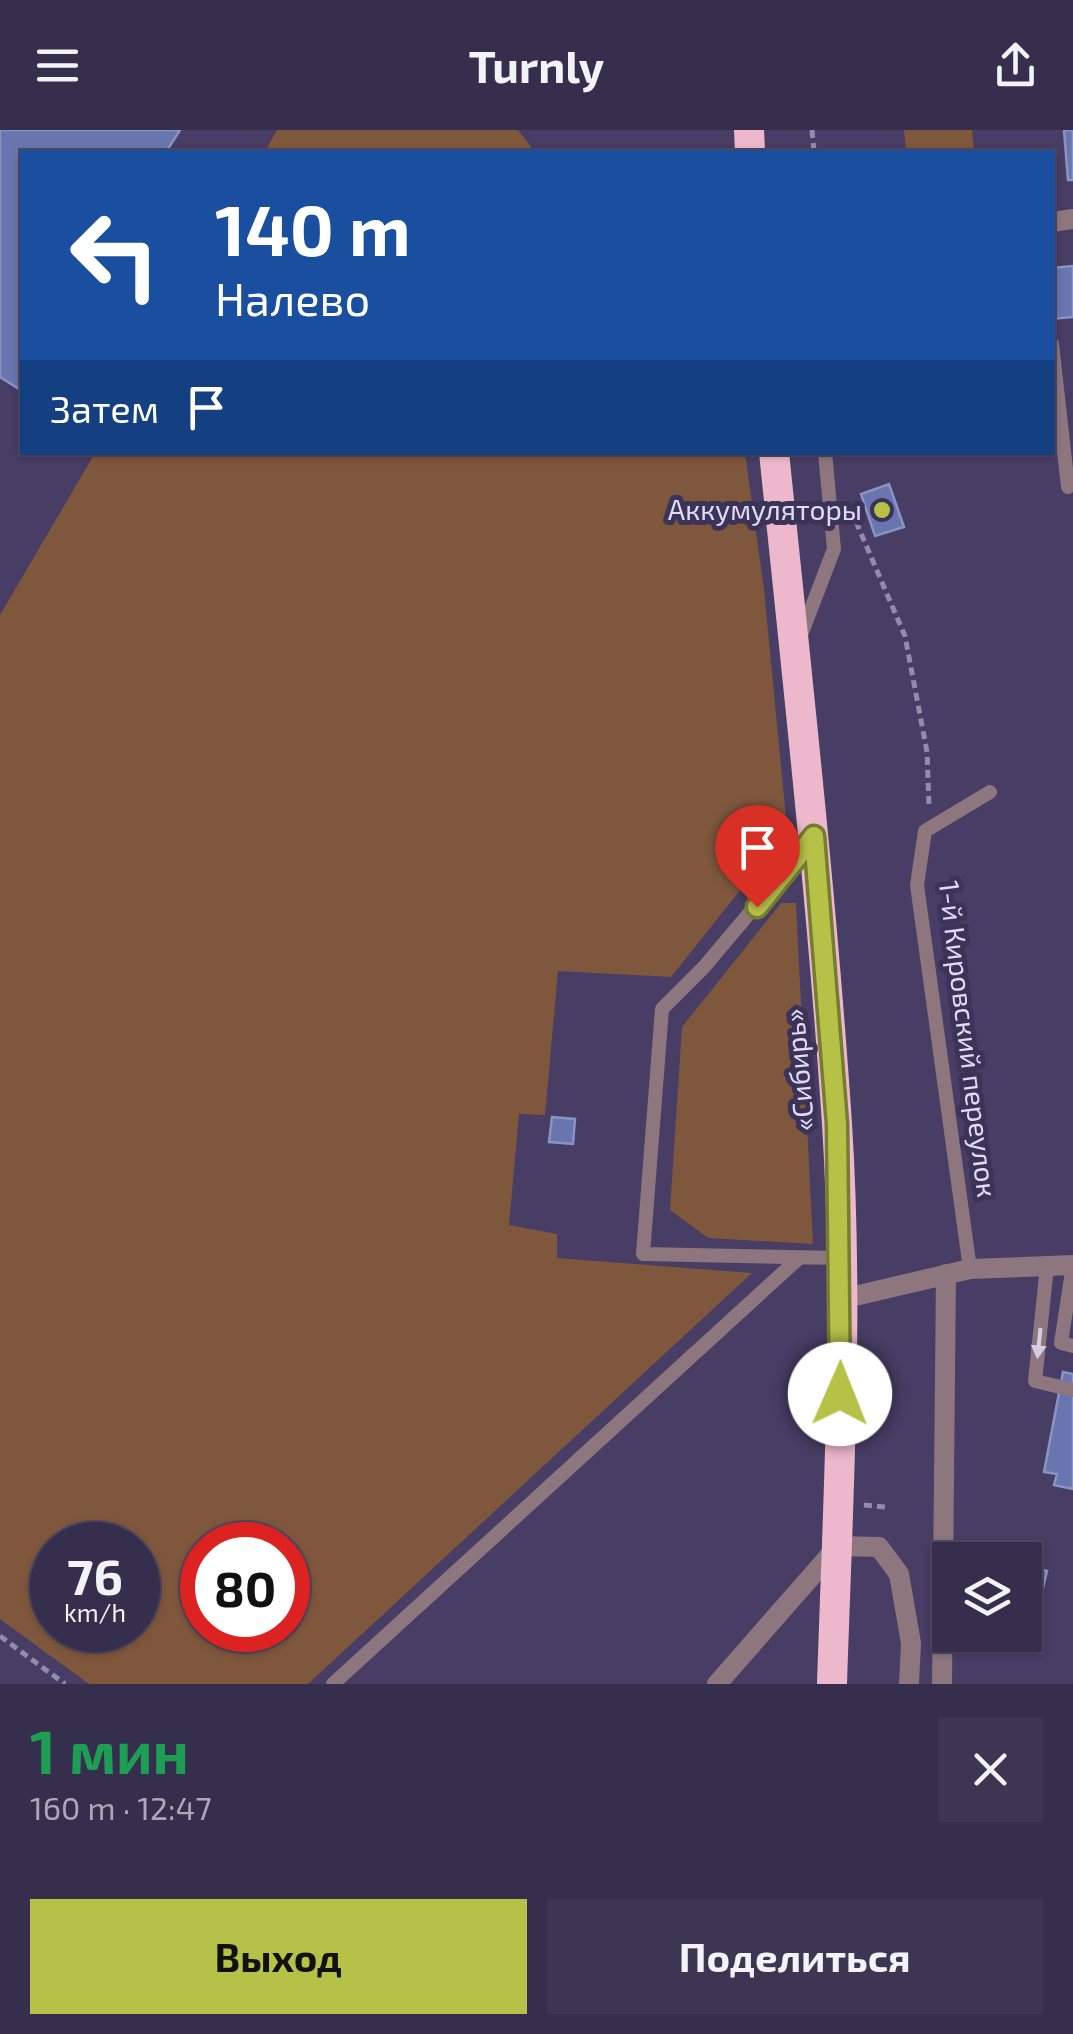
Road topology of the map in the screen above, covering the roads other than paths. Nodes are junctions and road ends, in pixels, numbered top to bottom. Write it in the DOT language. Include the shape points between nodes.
graph roads {
  1 [pos="1055,371"];
  2 [pos="774,455"];
  3 [pos="825,455"];
  4 [pos="1068,487"];
  5 [pos="795,651"];
  6 [pos="990,792"];
  7 [pos="814,836"];
  8 [pos="798,1258"];
  9 [pos="841,1258"];
  10 [pos="1073,1265"];
  11 [pos="1047,1266"];
  12 [pos="970,1269"];
  13 [pos="946,1274"];
  14 [pos="842,1298"];
  15 [pos="1073,1346"];
  16 [pos="1073,1390"];
  17 [pos="838,1546"];
  18 [pos="333,1684"];
  19 [pos="717,1684"];
  20 [pos="832,1684"];
  21 [pos="910,1684"];
  22 [pos="942,1684"];
  1 -- 4 [label="lane"];
  2 -- 5 [label="highway, «Сибирь»"];
  3 -- 5 [label="lane" via="834,550"];
  5 -- 7 [label="highway, «Сибирь»"];
  6 -- 12 [label="lane, 1-й Кировский переулок" via="925,831 917,885"];
  7 -- 8 [label="lane" via="662,1009 643,1254"];
  7 -- 9 [label="highway, «Сибирь»"];
  8 -- 9 [label="lane"];
  8 -- 18 [label="lane"];
  9 -- 14 [label="highway, «Сибирь»"];
  10 -- 11 [label="street"];
  10 -- 15 [label="lane" via="1061,1343"];
  11 -- 12 [label="street"];
  11 -- 16 [label="lane, one-way" via="1035,1381"];
  12 -- 13 [label="street"];
  13 -- 14 [label="street"];
  13 -- 22 [label="street"];
  14 -- 17 [label="highway, «Сибирь»"];
  17 -- 19 [label="street"];
  17 -- 20 [label="highway, «Сибирь»"];
  17 -- 21 [label="street" via="879,1548 899,1574"];
}
